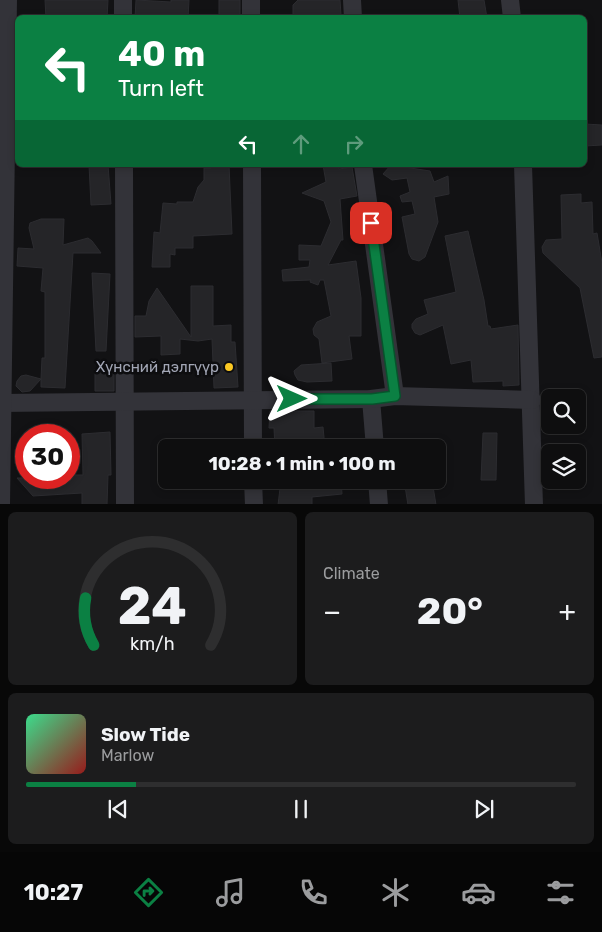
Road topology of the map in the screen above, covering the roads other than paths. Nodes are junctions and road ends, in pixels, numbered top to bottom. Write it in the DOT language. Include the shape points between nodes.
graph roads {
  1 [pos="8,0"];
  2 [pos="123,0"];
  3 [pos="252,0"];
  4 [pos="352,0"];
  5 [pos="510,0"];
  6 [pos="123,15"];
  7 [pos="252,15"];
  8 [pos="354,15"];
  9 [pos="512,15"];
  10 [pos="124,167"];
  11 [pos="252,167"];
  12 [pos="363,167"];
  13 [pos="523,167"];
  14 [pos="395,396"];
  15 [pos="372,399"];
  16 [pos="252,400"];
  17 [pos="532,400"];
  18 [pos="2,403"];
  19 [pos="125,403"];
  20 [pos="253,439"];
  21 [pos="374,439"];
  22 [pos="253,489"];
  23 [pos="378,489"];
  24 [pos="1,504"];
  25 [pos="125,504"];
  26 [pos="254,504"];
  27 [pos="379,504"];
  28 [pos="534,504"];
  1 -- 18 [label="street"];
  2 -- 6 [label="street"];
  3 -- 7 [label="street"];
  4 -- 8 [label="street"];
  5 -- 9 [label="street"];
  10 -- 19 [label="street"];
  11 -- 16 [label="street"];
  12 -- 14 [label="street"];
  13 -- 17 [label="street"];
  14 -- 15 [label="street"];
  14 -- 17 [label="street"];
  15 -- 16 [label="street"];
  15 -- 21 [label="street"];
  16 -- 19 [label="street"];
  16 -- 20 [label="street"];
  17 -- 28 [label="street"];
  18 -- 19 [label="street"];
  18 -- 24 [label="street"];
  19 -- 25 [label="street"];
  22 -- 26 [label="street"];
  23 -- 27 [label="street"];
}
